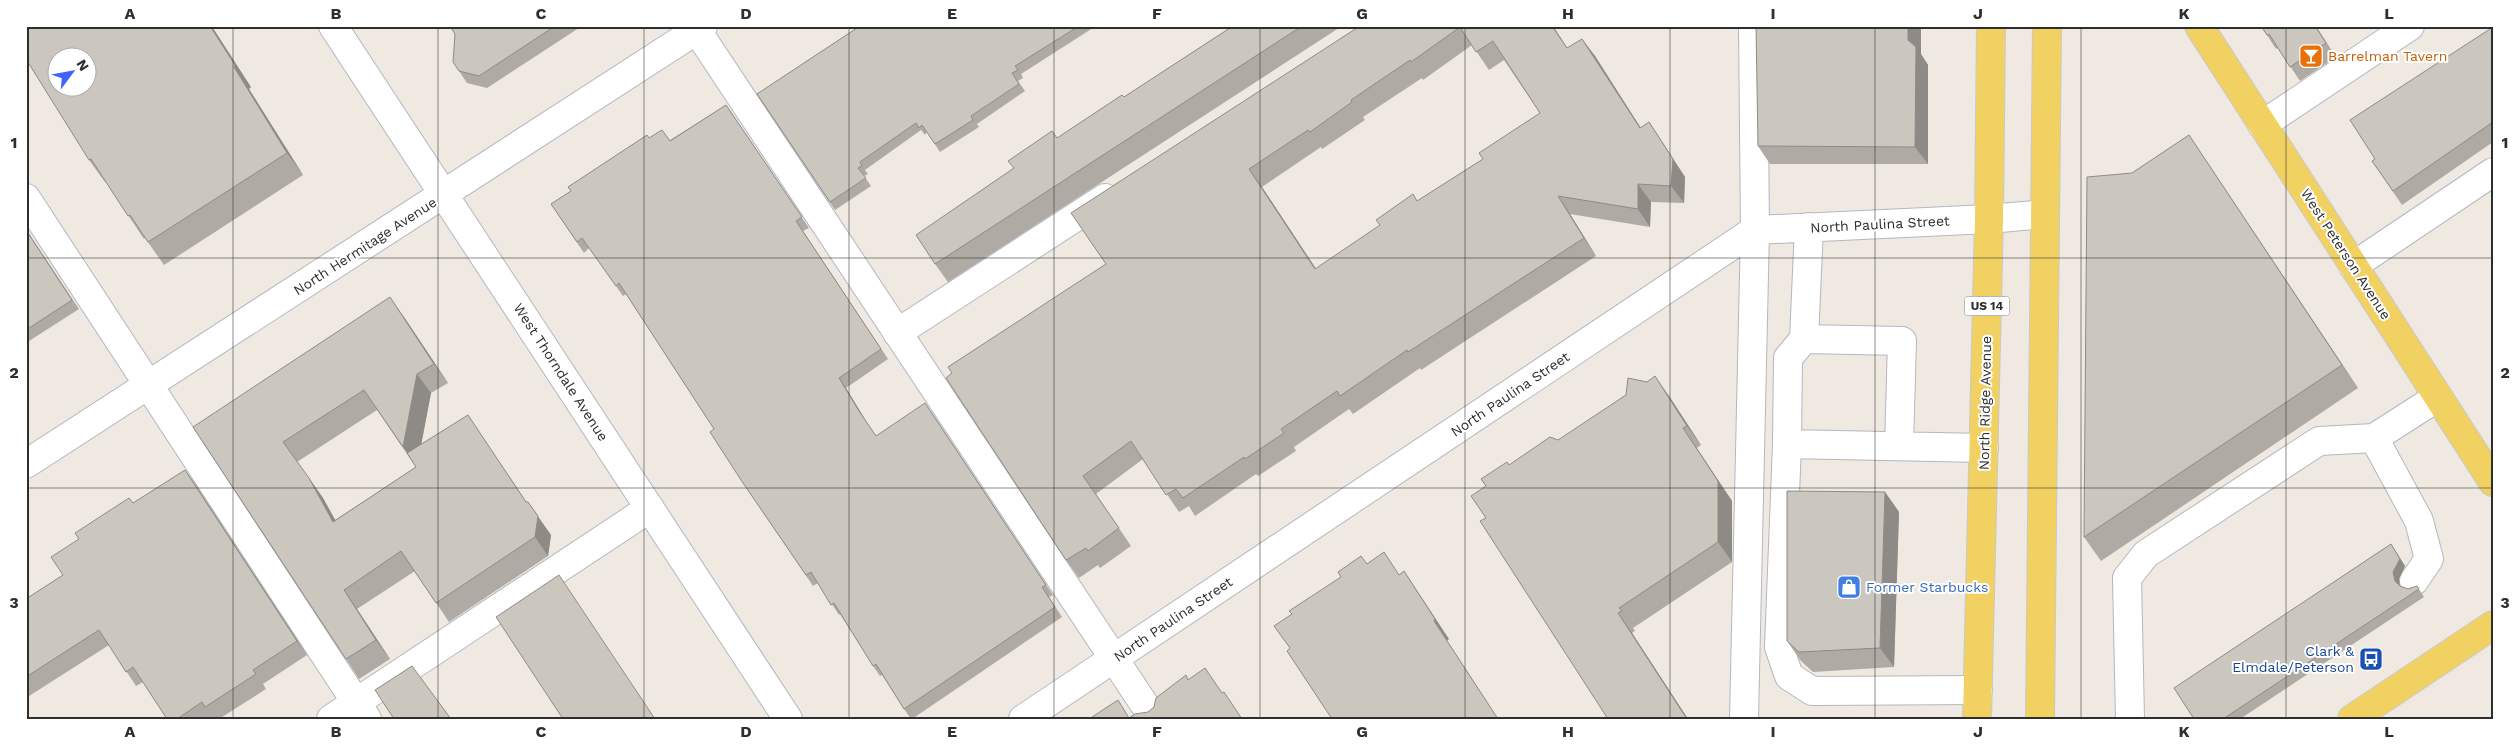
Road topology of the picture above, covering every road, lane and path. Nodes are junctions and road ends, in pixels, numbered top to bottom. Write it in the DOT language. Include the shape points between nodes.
graph roads {
  1 [pos="334,26"];
  2 [pos="1753,26"];
  3 [pos="1990,26"];
  4 [pos="2047,26"];
  5 [pos="2199,26"];
  6 [pos="2410,26"];
  7 [pos="698,28"];
  8 [pos="2262,124"];
  9 [pos="2493,172"];
  10 [pos="1130,182"];
  11 [pos="446,195"];
  12 [pos="26,198"];
  13 [pos="2045,214"];
  14 [pos="1989,219"];
  15 [pos="1809,228"];
  16 [pos="1756,230"];
  17 [pos="2354,266"];
  18 [pos="897,333"];
  19 [pos="1804,338"];
  20 [pos="148,386"];
  21 [pos="2438,397"];
  22 [pos="2374,438"];
  23 [pos="1787,444"];
  24 [pos="1899,446"];
  25 [pos="1984,448"];
  26 [pos="26,464"];
  27 [pos="2493,482"];
  28 [pos="650,508"];
  29 [pos="2414,581"];
  30 [pos="2493,625"];
  31 [pos="1114,658"];
  32 [pos="1978,690"];
  33 [pos="362,710"];
  34 [pos="331,719"];
  35 [pos="788,719"];
  36 [pos="1022,719"];
  37 [pos="1154,719"];
  38 [pos="1744,719"];
  39 [pos="1977,719"];
  40 [pos="2040,719"];
  41 [pos="2130,719"];
  42 [pos="2352,719"];
  1 -- 11 [label="street, West Thorndale Avenue"];
  2 -- 16 [label="street"];
  3 -- 14 [label="main road, North Ridge Avenue / US 14"];
  4 -- 13 [label="main road"];
  5 -- 8 [label="main road, West Peterson Avenue"];
  6 -- 8 [label="street"];
  7 -- 11 [label="street, North Hermitage Avenue"];
  7 -- 18 [label="street"];
  8 -- 17 [label="main road, West Peterson Avenue"];
  9 -- 17 [label="street"];
  10 -- 18 [label="street"];
  11 -- 20 [label="street, North Hermitage Avenue"];
  11 -- 28 [label="street, West Thorndale Avenue"];
  12 -- 20 [label="street"];
  13 -- 14 [label="street, North Paulina Street"];
  13 -- 40 [label="main road"];
  14 -- 15 [label="street, North Paulina Street"];
  14 -- 25 [label="main road, North Ridge Avenue / US 14"];
  15 -- 16 [label="street, North Paulina Street"];
  15 -- 19 [label="street"];
  16 -- 31 [label="street, North Paulina Street"];
  16 -- 38 [label="street"];
  17 -- 21 [label="main road, West Peterson Avenue"];
  18 -- 31 [label="street"];
  19 -- 23 [label="street" via="1788,358"];
  19 -- 24 [label="street" via="1902,341"];
  20 -- 26 [label="street, North Hermitage Avenue"];
  20 -- 33 [label="street"];
  21 -- 22 [label="street"];
  21 -- 27 [label="main road, West Peterson Avenue"];
  22 -- 29 [label="street" via="2419,521 2429,560"];
  22 -- 41 [label="street" via="2319,441 2146,554 2127,578"];
  23 -- 24 [label="street"];
  23 -- 32 [label="street" via="1779,647 1789,676 1812,691"];
  24 -- 25 [label="street"];
  25 -- 32 [label="main road, North Ridge Avenue / US 14"];
  28 -- 33 [label="street"];
  28 -- 35 [label="street, West Thorndale Avenue"];
  30 -- 42 [label="main road"];
  31 -- 36 [label="street, North Paulina Street"];
  31 -- 37 [label="street"];
  32 -- 39 [label="main road, North Ridge Avenue / US 14"];
  33 -- 34 [label="street"];
}
